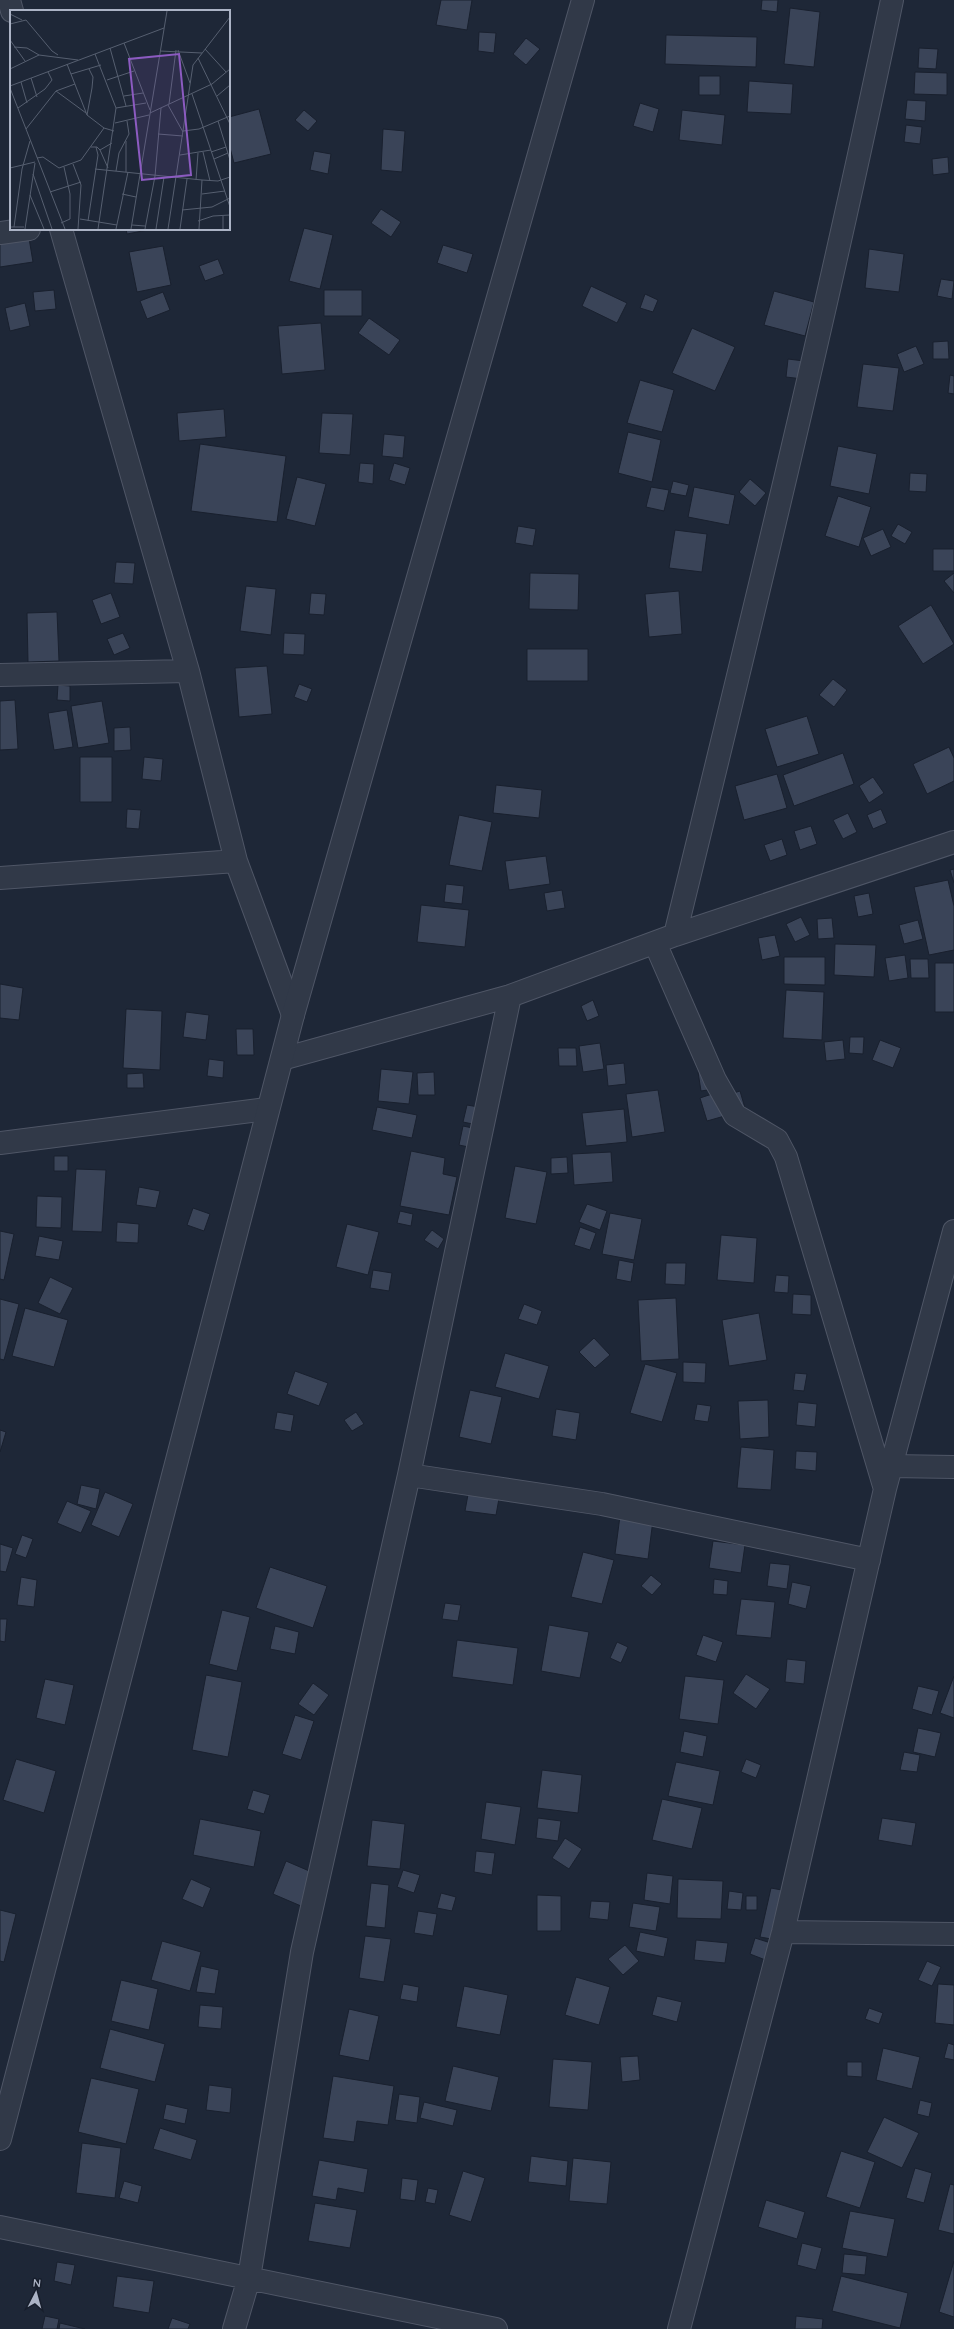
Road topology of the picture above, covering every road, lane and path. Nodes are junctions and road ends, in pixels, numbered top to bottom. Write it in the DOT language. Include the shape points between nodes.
graph roads {
  1 [pos="9,0"];
  2 [pos="583,0"];
  3 [pos="892,0"];
  4 [pos="12,10"];
  5 [pos="22,230"];
  6 [pos="61,230"];
  7 [pos="0,233"];
  8 [pos="188,670"];
  9 [pos="0,675"];
  10 [pos="954,842"];
  11 [pos="236,861"];
  12 [pos="0,878"];
  13 [pos="665,939"];
  14 [pos="510,996"];
  15 [pos="293,1015"];
  16 [pos="282,1059"];
  17 [pos="267,1110"];
  18 [pos="0,1143"];
  19 [pos="954,1230"];
  20 [pos="891,1466"];
  21 [pos="954,1467"];
  22 [pos="409,1475"];
  23 [pos="885,1489"];
  24 [pos="869,1560"];
  25 [pos="783,1932"];
  26 [pos="954,1934"];
  27 [pos="0,2139"];
  28 [pos="0,2227"];
  29 [pos="249,2278"];
  30 [pos="434,2323"];
  31 [pos="234,2329"];
  32 [pos="496,2329"];
  33 [pos="679,2329"];
  1 -- 4 [label="street"];
  2 -- 15 [label="street"];
  3 -- 13 [label="street" via="783,493"];
  5 -- 7 [label="street"];
  6 -- 8 [label="street"];
  8 -- 9 [label="street"];
  8 -- 11 [label="street"];
  10 -- 13 [label="street"];
  11 -- 12 [label="street"];
  11 -- 15 [label="street"];
  13 -- 14 [label="street"];
  13 -- 23 [label="street" via="715,1080 735,1114 777,1140 786,1156"];
  14 -- 16 [label="street"];
  14 -- 22 [label="street"];
  15 -- 16 [label="street"];
  16 -- 17 [label="street"];
  17 -- 18 [label="street"];
  17 -- 27 [label="street"];
  19 -- 20 [label="street"];
  20 -- 21 [label="street"];
  20 -- 23 [label="street"];
  22 -- 24 [label="street" via="602,1504"];
  22 -- 29 [label="street" via="302,1952"];
  23 -- 24 [label="street"];
  24 -- 25 [label="street"];
  25 -- 26 [label="street"];
  25 -- 33 [label="street"];
  28 -- 29 [label="street"];
  29 -- 30 [label="street"];
  29 -- 31 [label="street"];
  30 -- 32 [label="street"];
}
